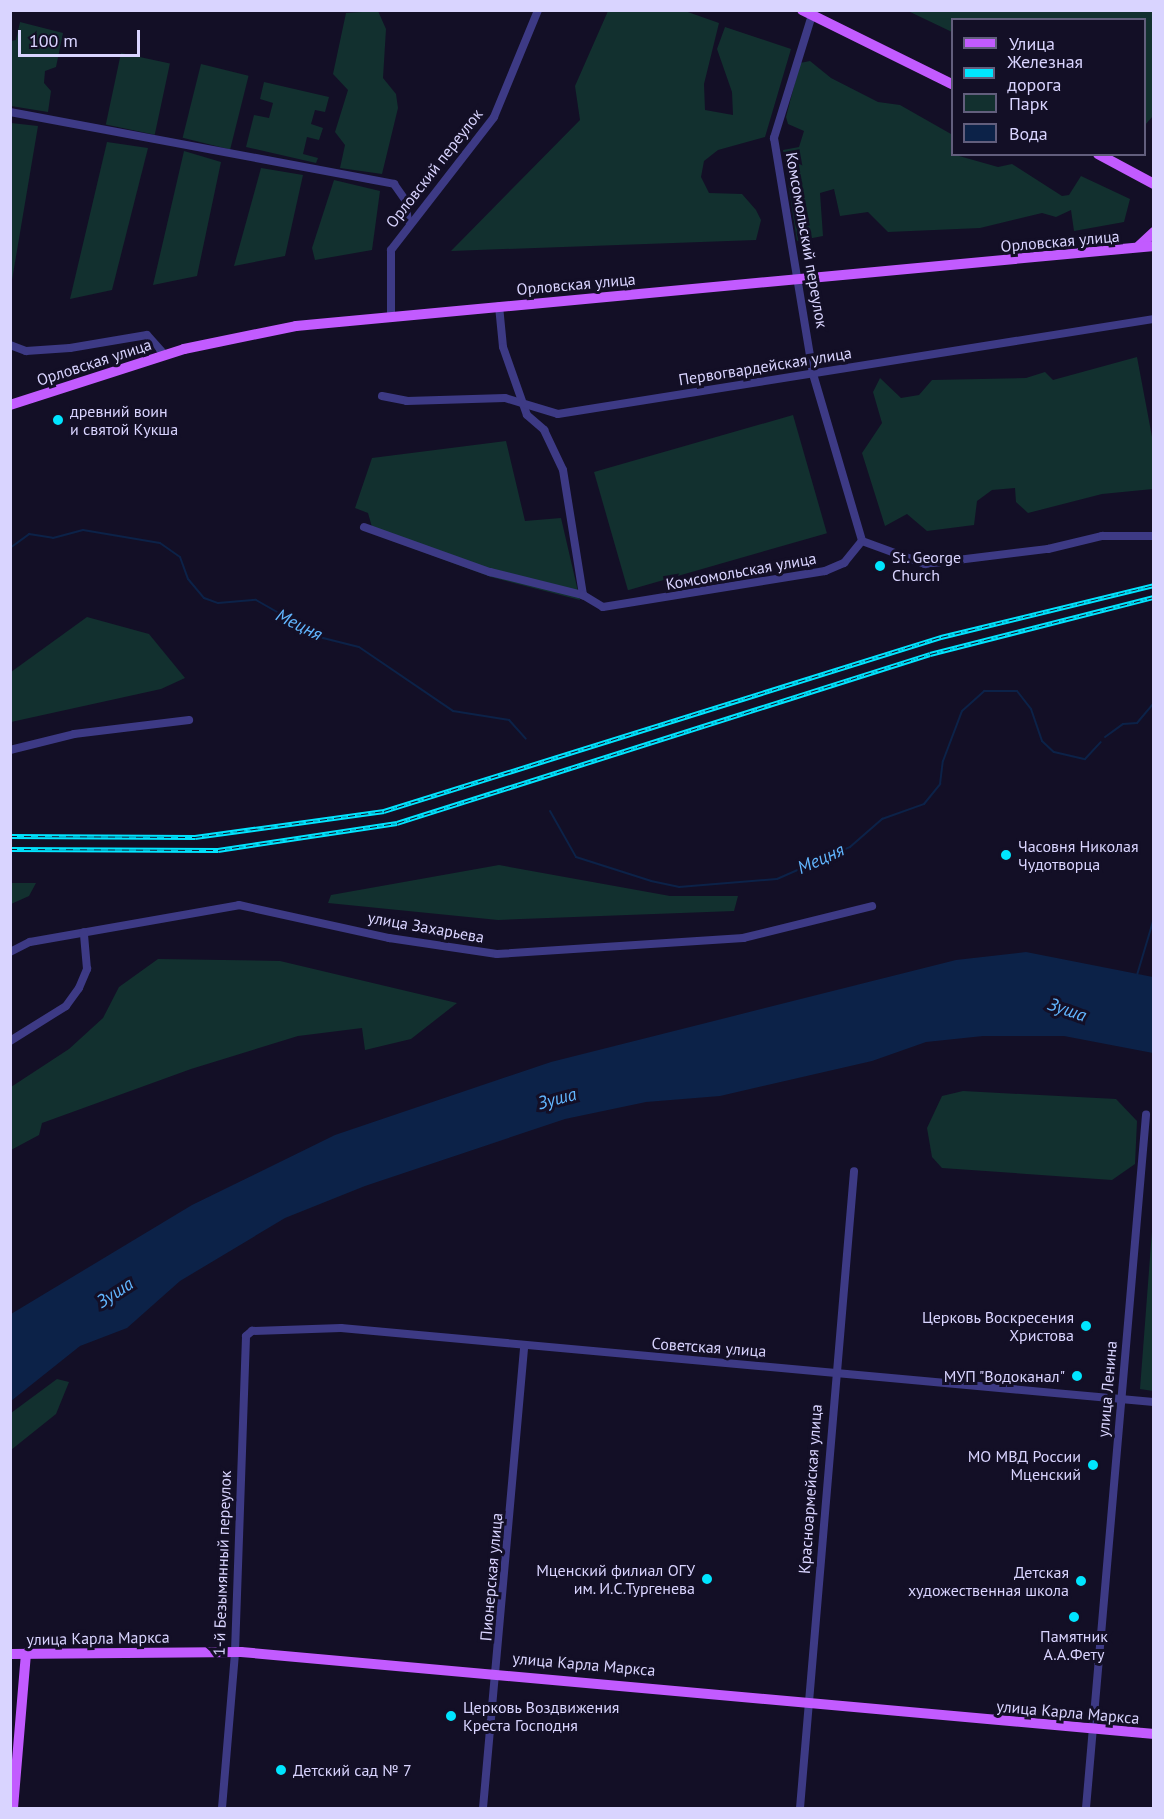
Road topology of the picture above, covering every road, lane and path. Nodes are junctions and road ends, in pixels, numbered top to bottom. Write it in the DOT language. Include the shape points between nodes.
graph roads {
  1 [pos="538,10"];
  2 [pos="807,13"];
  3 [pos="951,84"];
  4 [pos="10,112"];
  5 [pos="1102,156"];
  6 [pos="1154,185"];
  7 [pos="408,221"];
  8 [pos="1154,232"];
  9 [pos="1154,246"];
  10 [pos="1133,249"];
  11 [pos="801,281"];
  12 [pos="499,306"];
  13 [pos="390,315"];
  14 [pos="1154,319"];
  15 [pos="10,345"];
  16 [pos="165,355"];
  17 [pos="813,374"];
  18 [pos="382,396"];
  19 [pos="522,401"];
  20 [pos="10,405"];
  21 [pos="364,527"];
  22 [pos="1154,537"];
  23 [pos="862,541"];
  24 [pos="583,595"];
  25 [pos="189,720"];
  26 [pos="10,750"];
  27 [pos="872,906"];
  28 [pos="84,932"];
  29 [pos="10,952"];
  30 [pos="10,1041"];
  31 [pos="1146,1115"];
  32 [pos="854,1171"];
  33 [pos="262,1328"];
  34 [pos="524,1348"];
  35 [pos="834,1372"];
  36 [pos="1121,1399"];
  37 [pos="1154,1402"];
  38 [pos="235,1652"];
  39 [pos="10,1654"];
  40 [pos="26,1654"];
  41 [pos="496,1671"];
  42 [pos="810,1702"];
  43 [pos="1093,1730"];
  44 [pos="1154,1734"];
  45 [pos="13,1809"];
  46 [pos="222,1809"];
  47 [pos="483,1809"];
  48 [pos="800,1809"];
  49 [pos="1086,1809"];
  1 -- 7 [label="street, Орловский переулок" via="494,117"];
  2 -- 3 [label="main road"];
  2 -- 11 [label="street, Комсомольский переулок" via="773,130"];
  4 -- 7 [label="street" via="394,184 405,200"];
  5 -- 6 [label="main road"];
  7 -- 13 [label="street, Орловский переулок" via="391,250"];
  8 -- 10 [label="main road"];
  9 -- 10 [label="main road, Орловская улица"];
  10 -- 11 [label="main road, Орловская улица"];
  11 -- 12 [label="main road, Орловская улица"];
  11 -- 17 [label="street, Комсомольский переулок"];
  12 -- 13 [label="main road, Орловская улица"];
  12 -- 19 [label="street" via="503,347"];
  13 -- 16 [label="main road, Орловская улица" via="296,326"];
  14 -- 17 [label="street, Первогвардейская улица"];
  15 -- 16 [label="street" via="27,351 70,348 147,335"];
  16 -- 20 [label="main road, Орловская улица"];
  17 -- 19 [label="street, Первогвардейская улица" via="558,414"];
  17 -- 23 [label="street, Комсомольский переулок"];
  18 -- 19 [label="street, Первогвардейская улица"];
  19 -- 24 [label="street" via="527,415 554,447 563,470"];
  21 -- 24 [label="street, Комсомольская улица" via="490,572"];
  22 -- 23 [label="street" via="1102,536 1048,549 925,564"];
  23 -- 24 [label="street, Комсомольская улица" via="844,563 769,582 622,607 603,607"];
  25 -- 26 [label="street" via="74,734"];
  27 -- 28 [label="street, улица Захарьева" via="743,938 497,954 389,938 239,905"];
  28 -- 29 [label="street, улица Захарьева" via="30,942"];
  28 -- 30 [label="street" via="87,969 79,988 66,1006"];
  31 -- 36 [label="street, улица Ленина"];
  32 -- 35 [label="street, Красноармейская улица"];
  33 -- 34 [label="street, Советская улица" via="341,1328"];
  33 -- 38 [label="street, 1-й Безымянный переулок" via="246,1336"];
  34 -- 35 [label="street, Советская улица"];
  34 -- 41 [label="street, Пионерская улица"];
  35 -- 36 [label="street, Советская улица"];
  35 -- 42 [label="street, Красноармейская улица"];
  36 -- 37 [label="street, Советская улица"];
  36 -- 43 [label="street, улица Ленина"];
  38 -- 40 [label="main road, улица Карла Маркса"];
  38 -- 41 [label="main road, улица Карла Маркса"];
  38 -- 46 [label="street, 1-й Безымянный переулок"];
  39 -- 40 [label="main road, улица Карла Маркса"];
  40 -- 45 [label="main road"];
  41 -- 42 [label="main road, улица Карла Маркса"];
  41 -- 47 [label="street, Пионерская улица"];
  42 -- 43 [label="main road, улица Карла Маркса"];
  42 -- 48 [label="street, Красноармейская улица"];
  43 -- 44 [label="main road, улица Карла Маркса"];
  43 -- 49 [label="street, улица Ленина"];
}
